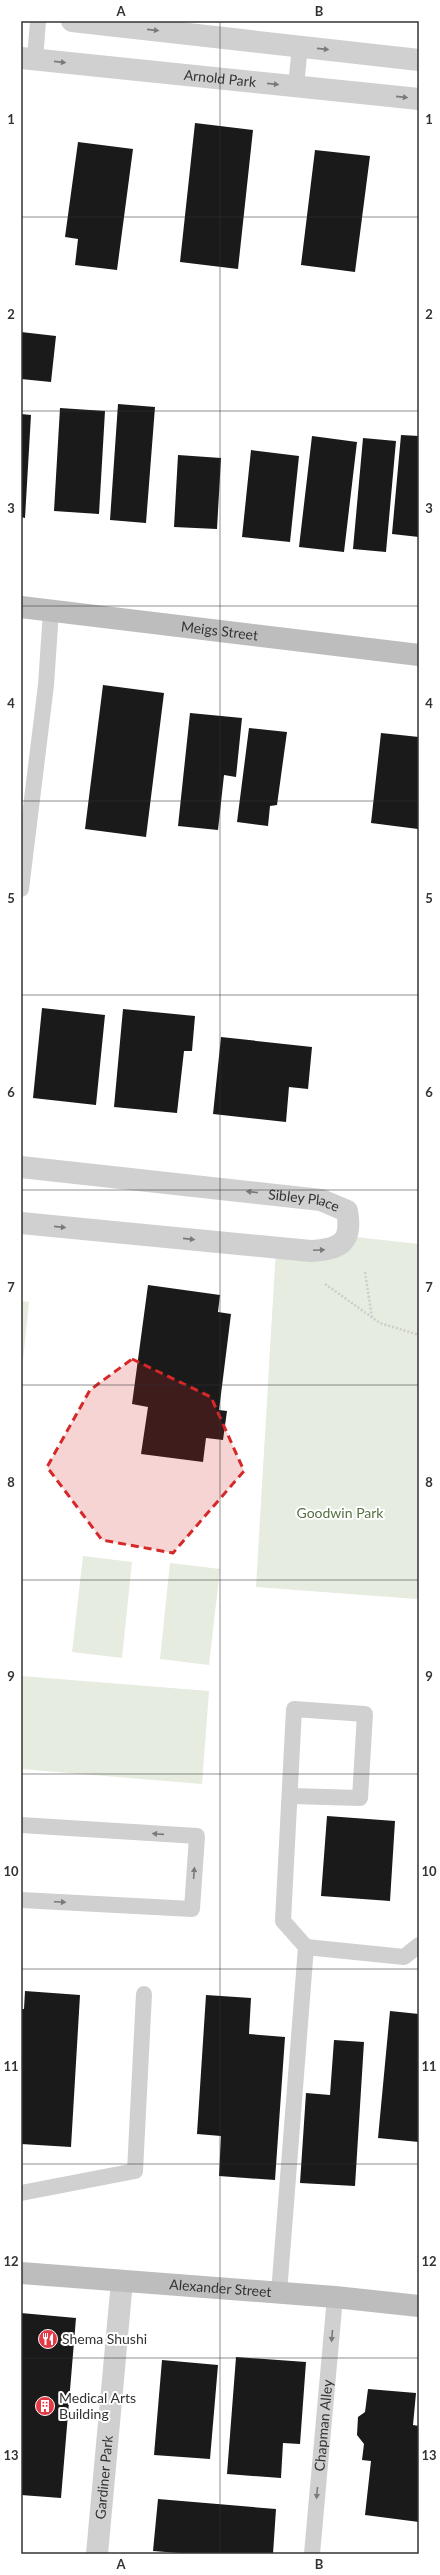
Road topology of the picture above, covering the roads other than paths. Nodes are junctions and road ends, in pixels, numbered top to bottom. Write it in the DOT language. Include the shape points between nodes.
graph roads {
  1 [pos="38,21"];
  2 [pos="72,21"];
  3 [pos="300,46"];
  4 [pos="28,59"];
  5 [pos="419,60"];
  6 [pos="296,86"];
  7 [pos="419,99"];
  8 [pos="21,607"];
  9 [pos="51,611"];
  10 [pos="419,655"];
  11 [pos="21,889"];
  12 [pos="21,1167"];
  13 [pos="21,1223"];
  14 [pos="291,1796"];
  15 [pos="21,1825"];
  16 [pos="21,1900"];
  17 [pos="419,1945"];
  18 [pos="306,1948"];
  19 [pos="144,1994"];
  20 [pos="21,2193"];
  21 [pos="21,2273"];
  22 [pos="122,2281"];
  23 [pos="279,2293"];
  24 [pos="335,2297"];
  25 [pos="419,2306"];
  26 [pos="97,2554"];
  27 [pos="312,2554"];
  1 -- 4 [label="lane"];
  2 -- 3 [label="street, one-way"];
  3 -- 5 [label="street, one-way"];
  3 -- 6 [label="lane"];
  4 -- 6 [label="street, Arnold Park, one-way"];
  6 -- 7 [label="street, Arnold Park, one-way"];
  8 -- 9 [label="street, Meigs Street"];
  9 -- 10 [label="street, Meigs Street"];
  9 -- 11 [label="lane" via="46,685"];
  13 -- 12 [label="street, Sibley Place, one-way" via="310,1251 333,1249 345,1241 350,1227 347,1211 321,1200"];
  14 -- 14 [label="lane" via="294,1709 365,1714 360,1798"];
  14 -- 18 [label="lane" via="283,1921"];
  16 -- 15 [label="lane, one-way" via="192,1909 197,1836"];
  17 -- 18 [label="lane" via="404,1956"];
  18 -- 23 [label="lane"];
  19 -- 20 [label="lane" via="135,2171"];
  21 -- 22 [label="street, Alexander Street"];
  22 -- 23 [label="street, Alexander Street"];
  22 -- 26 [label="street, Gardiner Park"];
  23 -- 24 [label="street, Alexander Street"];
  24 -- 25 [label="street, Alexander Street"];
  24 -- 27 [label="lane, Chapman Alley, one-way"];
}
